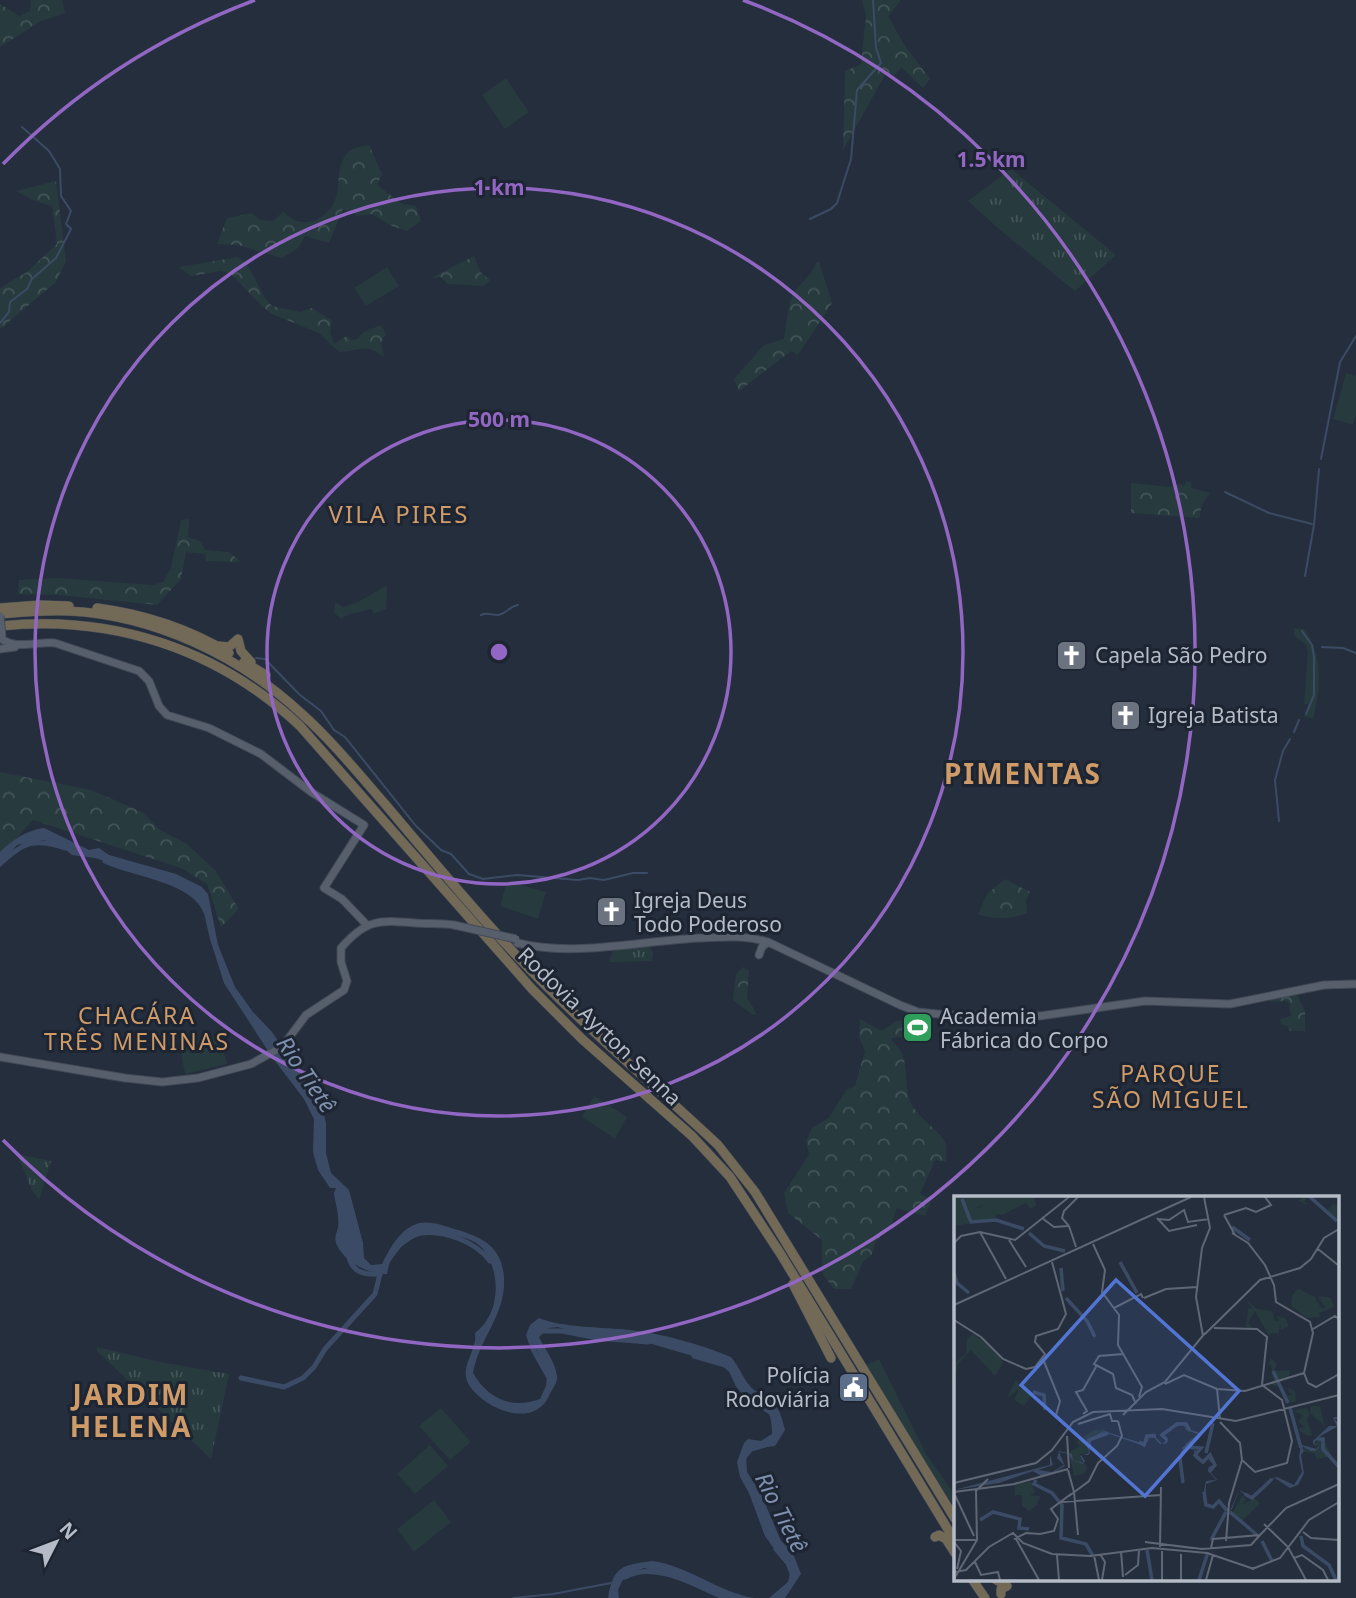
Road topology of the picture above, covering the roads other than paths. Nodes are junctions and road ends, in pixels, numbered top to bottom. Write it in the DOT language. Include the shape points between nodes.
graph roads {
  1 [pos="0,608"];
  2 [pos="0,615"];
  3 [pos="1,636"];
  4 [pos="22,644"];
  5 [pos="216,645"];
  6 [pos="0,649"];
  7 [pos="267,675"];
  8 [pos="319,729"];
  9 [pos="367,925"];
  10 [pos="768,943"];
  11 [pos="758,955"];
  12 [pos="1356,984"];
  13 [pos="0,1057"];
  14 [pos="780,1253"];
  15 [pos="831,1358"];
  16 [pos="954,1517"];
  17 [pos="935,1537"];
  18 [pos="954,1539"];
  19 [pos="954,1551"];
  20 [pos="973,1580"];
  21 [pos="979,1580"];
  22 [pos="996,1580"];
  23 [pos="1002,1596"];
  24 [pos="988,1598"];
  1 -- 5 [label="highway" via="50,604 113,610 174,627"];
  2 -- 3 [label="main road, bridge"];
  2 -- 8 [label="highway, Rodovia Ayrton Senna" via="69,611 124,619 174,634 244,668"];
  3 -- 4 [label="main road" via="10,644"];
  3 -- 14 [label="highway, Rodovia Ayrton Senna" via="38,622 104,627 159,640 224,669 279,706 532,989 716,1161"];
  4 -- 6 [label="main road"];
  4 -- 9 [label="main road" via="55,643 139,671 167,715 209,728 261,754 364,825 324,888"];
  5 -- 7 [label="highway"];
  5 -- 7 [label="highway" via="227,647 238,639 244,655"];
  7 -- 8 [label="highway"];
  8 -- 16 [label="highway, Rodovia Ayrton Senna" via="517,955 735,1165"];
  9 -- 10 [label="main road, bridge" via="389,920 433,924 558,949 726,936"];
  9 -- 13 [label="main road" via="341,948 347,981 344,990 306,1015 282,1047 242,1066 165,1082"];
  10 -- 11 [label="main road"];
  10 -- 12 [label="main road" via="900,1005 948,1015 1040,1016 1145,1001 1230,1004 1324,985"];
  14 -- 15 [label="highway"];
  14 -- 18 [label="highway, Rodovia Ayrton Senna"];
  17 -- 19 [label="highway" via="946,1539"];
  20 -- 24 [label="highway"];
  21 -- 24 [label="highway"];
  22 -- 23 [label="highway" via="1007,1586 1002,1587"];
}
